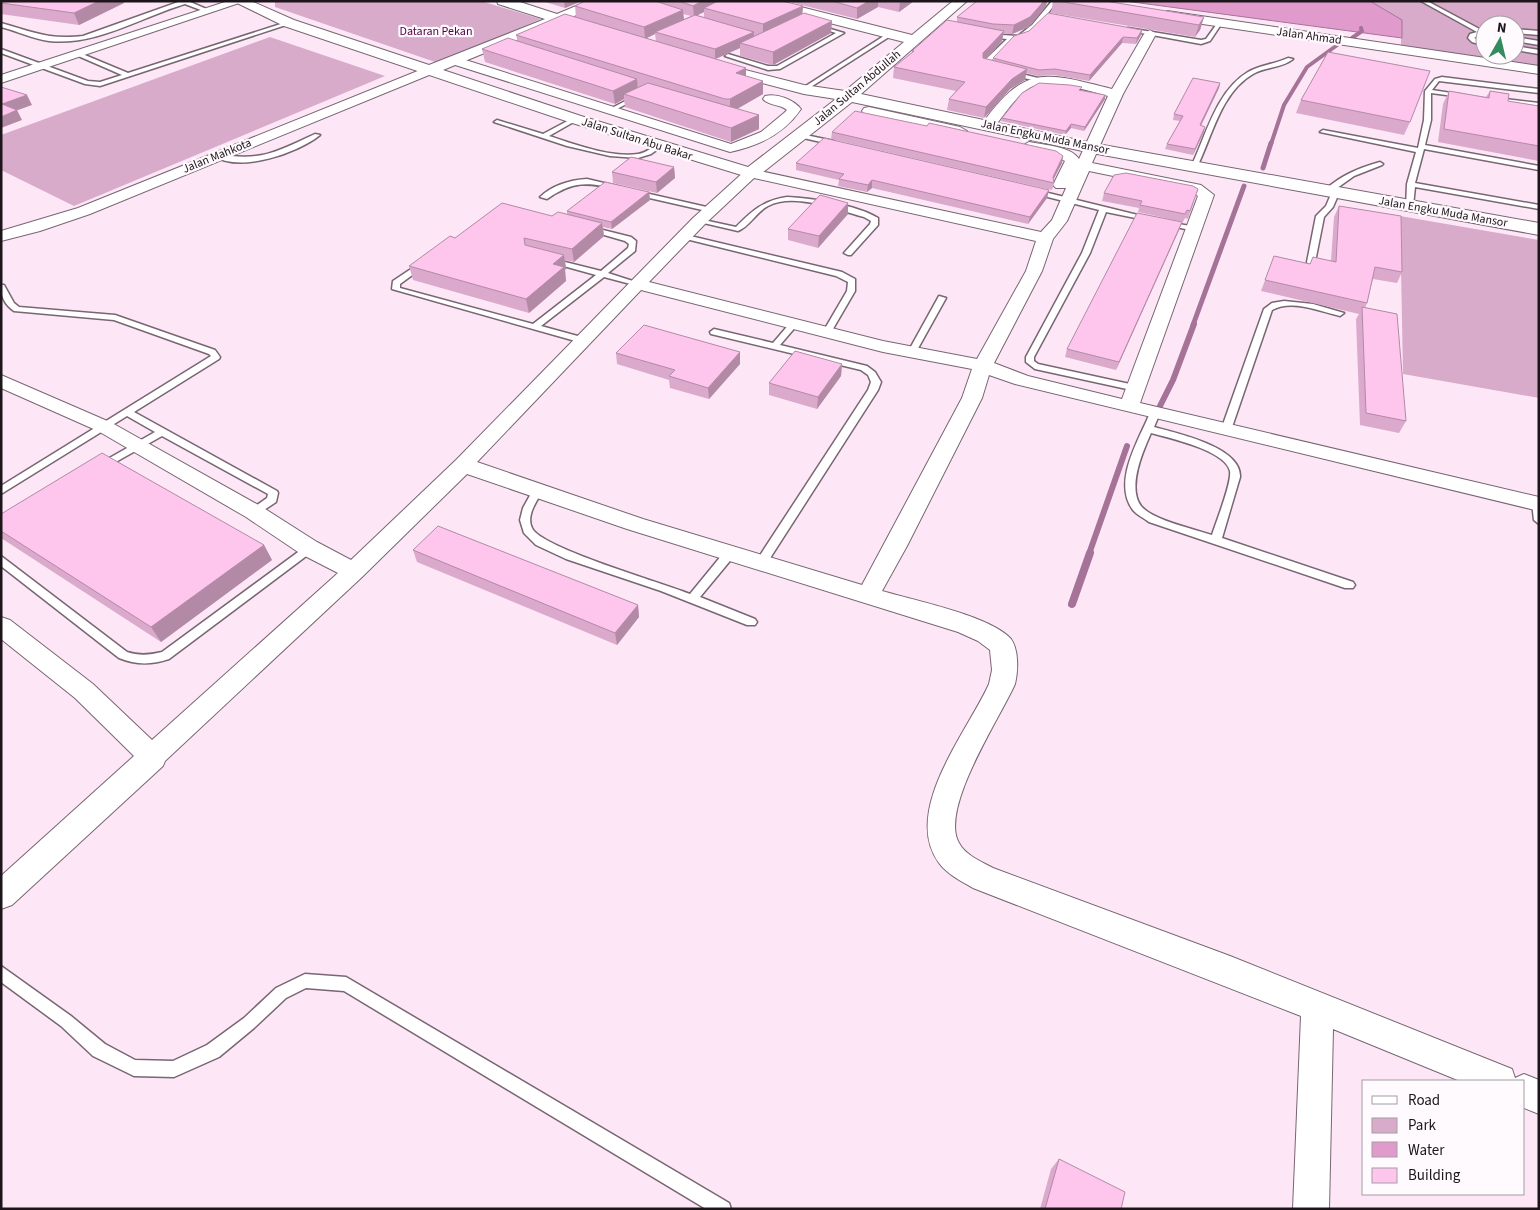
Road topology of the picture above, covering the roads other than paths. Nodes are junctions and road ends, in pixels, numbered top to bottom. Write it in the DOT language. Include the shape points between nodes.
graph roads {
  1 [pos="240,1"];
  2 [pos="503,1"];
  3 [pos="600,1"];
  4 [pos="760,1"];
  5 [pos="962,1"];
  6 [pos="1055,1"];
  7 [pos="1423,1"];
  8 [pos="184,2"];
  9 [pos="208,11"];
  10 [pos="1152,12"];
  11 [pos="558,19"];
  12 [pos="809,20"];
  13 [pos="1220,22"];
  14 [pos="289,23"];
  15 [pos="1,25"];
  16 [pos="110,28"];
  17 [pos="1124,30"];
  18 [pos="1475,30"];
  19 [pos="100,32"];
  20 [pos="604,32"];
  21 [pos="1525,32"];
  22 [pos="978,33"];
  23 [pos="1539,33"];
  24 [pos="1150,34"];
  25 [pos="889,35"];
  26 [pos="128,38"];
  27 [pos="1010,39"];
  28 [pos="914,40"];
  29 [pos="1525,41"];
  30 [pos="1539,44"];
  31 [pos="1525,50"];
  32 [pos="1,51"];
  33 [pos="737,52"];
  34 [pos="1539,52"];
  35 [pos="78,54"];
  36 [pos="728,56"];
  37 [pos="694,59"];
  38 [pos="1290,59"];
  39 [pos="456,61"];
  40 [pos="44,65"];
  41 [pos="711,65"];
  42 [pos="430,70"];
  43 [pos="997,70"];
  44 [pos="1539,70"];
  45 [pos="1006,72"];
  46 [pos="128,75"];
  47 [pos="1,79"];
  48 [pos="1044,81"];
  49 [pos="788,85"];
  50 [pos="804,89"];
  51 [pos="1428,91"];
  52 [pos="1539,91"];
  53 [pos="1116,94"];
  54 [pos="642,95"];
  55 [pos="1466,95"];
  56 [pos="848,97"];
  57 [pos="1500,100"];
  58 [pos="1539,105"];
  59 [pos="608,111"];
  60 [pos="869,111"];
  61 [pos="914,114"];
  62 [pos="763,120"];
  63 [pos="580,121"];
  64 [pos="497,122"];
  65 [pos="989,124"];
  66 [pos="779,125"];
  67 [pos="1322,132"];
  68 [pos="317,135"];
  69 [pos="544,136"];
  70 [pos="801,136"];
  71 [pos="1033,141"];
  72 [pos="838,144"];
  73 [pos="659,146"];
  74 [pos="1092,148"];
  75 [pos="1420,148"];
  76 [pos="217,156"];
  77 [pos="1380,164"];
  78 [pos="1083,166"];
  79 [pos="1194,167"];
  80 [pos="1539,168"];
  81 [pos="751,173"];
  82 [pos="1411,184"];
  83 [pos="1027,189"];
  84 [pos="1332,192"];
  85 [pos="1062,197"];
  86 [pos="544,198"];
  87 [pos="1409,206"];
  88 [pos="1539,207"];
  89 [pos="1103,209"];
  90 [pos="698,222"];
  91 [pos="584,227"];
  92 [pos="1196,229"];
  93 [pos="1539,229"];
  94 [pos="1,236"];
  95 [pos="1045,238"];
  96 [pos="848,253"];
  97 [pos="540,257"];
  98 [pos="430,258"];
  99 [pos="1311,262"];
  100 [pos="601,274"];
  101 [pos="638,284"];
  102 [pos="1,287"];
  103 [pos="942,298"];
  104 [pos="1340,313"];
  105 [pos="794,324"];
  106 [pos="536,326"];
  107 [pos="714,332"];
  108 [pos="827,332"];
  109 [pos="582,340"];
  110 [pos="775,346"];
  111 [pos="912,352"];
  112 [pos="983,366"];
  113 [pos="1,381"];
  114 [pos="1136,388"];
  115 [pos="1129,406"];
  116 [pos="128,413"];
  117 [pos="1152,421"];
  118 [pos="105,427"];
  119 [pos="1226,430"];
  120 [pos="162,432"];
  121 [pos="138,445"];
  122 [pos="463,466"];
  123 [pos="96,470"];
  124 [pos="1,491"];
  125 [pos="537,492"];
  126 [pos="1538,509"];
  127 [pos="254,512"];
  128 [pos="1216,539"];
  129 [pos="309,548"];
  130 [pos="730,553"];
  131 [pos="1,560"];
  132 [pos="761,563"];
  133 [pos="354,571"];
  134 [pos="1349,585"];
  135 [pos="868,595"];
  136 [pos="693,598"];
  137 [pos="751,622"];
  138 [pos="1,626"];
  139 [pos="153,758"];
  140 [pos="1,895"];
  141 [pos="1,973"];
  142 [pos="1317,1007"];
  143 [pos="1498,1080"];
  144 [pos="1525,1091"];
  145 [pos="1539,1097"];
  146 [pos="723,1209"];
  147 [pos="1311,1209"];
  1 -- 9 [label="street"];
  1 -- 14 [label="main road, Jalan Sultan Abu Bakar"];
  2 -- 11 [label="main road"];
  3 -- 11 [label="main road"];
  4 -- 12 [label="main road"];
  5 -- 28 [label="main road, Jalan Sultan Abdullah"];
  6 -- 27 [label="lane" via="1048,16 1019,38"];
  7 -- 18 [label="lane"];
  8 -- 9 [label="lane"];
  8 -- 16 [label="lane"];
  9 -- 26 [label="street"];
  10 -- 13 [label="main road, Jalan Ahmad"];
  11 -- 20 [label="main road"];
  11 -- 39 [label="main road" via="503,45"];
  12 -- 25 [label="main road"];
  12 -- 36 [label="lane" via="841,33 774,69"];
  13 -- 24 [label="lane" via="1208,40 1201,42"];
  13 -- 44 [label="main road, Jalan Ahmad"];
  14 -- 42 [label="main road, Jalan Sultan Abu Bakar"];
  14 -- 46 [label="lane"];
  15 -- 19 [label="lane" via="50,39"];
  16 -- 19 [label="lane"];
  16 -- 26 [label="lane"];
  17 -- 24 [label="lane"];
  19 -- 26 [label="lane"];
  21 -- 23 [label="lane"];
  22 -- 27 [label="lane"];
  24 -- 53 [label="street"];
  25 -- 28 [label="main road"];
  25 -- 50 [label="lane"];
  26 -- 35 [label="street"];
  27 -- 43 [label="lane" via="985,64 987,68"];
  28 -- 56 [label="main road, Jalan Sultan Abdullah"];
  29 -- 30 [label="lane"];
  31 -- 34 [label="lane"];
  32 -- 40 [label="lane"];
  33 -- 36 [label="lane"];
  35 -- 40 [label="street"];
  35 -- 46 [label="lane"];
  36 -- 41 [label="lane"];
  37 -- 41 [label="main road, Jalan Engku Muda Mansor"];
  38 -- 79 [label="lane" via="1238,82 1225,100"];
  39 -- 42 [label="main road"];
  39 -- 59 [label="street"];
  40 -- 46 [label="lane" via="92,84"];
  40 -- 47 [label="street"];
  41 -- 49 [label="main road, Jalan Engku Muda Mansor"];
  42 -- 63 [label="main road, Jalan Sultan Abu Bakar"];
  42 -- 76 [label="street, Jalan Mahkota"];
  45 -- 48 [label="lane"];
  48 -- 53 [label="street"];
  48 -- 65 [label="street" via="1023,86"];
  49 -- 50 [label="main road, Jalan Engku Muda Mansor"];
  49 -- 66 [label="street" via="765,103 788,104 794,110"];
  50 -- 56 [label="main road, Jalan Engku Muda Mansor"];
  51 -- 52 [label="lane" via="1442,79"];
  51 -- 55 [label="lane"];
  51 -- 75 [label="lane" via="1427,120"];
  53 -- 74 [label="street"];
  54 -- 59 [label="lane"];
  56 -- 61 [label="main road, Jalan Engku Muda Mansor"];
  56 -- 70 [label="main road, Jalan Sultan Abdullah"];
  57 -- 58 [label="lane"];
  59 -- 63 [label="street"];
  59 -- 66 [label="street" via="730,148 750,143"];
  60 -- 61 [label="street"];
  61 -- 65 [label="main road, Jalan Engku Muda Mansor"];
  61 -- 71 [label="street"];
  62 -- 66 [label="street"];
  63 -- 69 [label="lane"];
  63 -- 73 [label="main road, Jalan Sultan Abu Bakar"];
  64 -- 69 [label="lane"];
  65 -- 71 [label="main road, Jalan Engku Muda Mansor"];
  67 -- 75 [label="lane"];
  68 -- 76 [label="lane" via="266,159 239,161"];
  69 -- 73 [label="lane" via="631,157"];
  70 -- 72 [label="lane"];
  70 -- 81 [label="main road, Jalan Sultan Abdullah"];
  71 -- 74 [label="main road, Jalan Engku Muda Mansor"];
  71 -- 85 [label="street" via="1072,159"];
  73 -- 81 [label="main road, Jalan Sultan Abu Bakar"];
  74 -- 78 [label="street"];
  74 -- 79 [label="main road, Jalan Engku Muda Mansor"];
  75 -- 80 [label="lane"];
  75 -- 82 [label="lane"];
  76 -- 94 [label="street, Jalan Mahkota" via="84,211"];
  77 -- 84 [label="lane" via="1357,171 1336,183"];
  78 -- 85 [label="street"];
  78 -- 92 [label="street" via="1203,191 1206,199"];
  79 -- 84 [label="main road, Jalan Engku Muda Mansor"];
  81 -- 90 [label="street"];
  81 -- 95 [label="street, Jalan Sultan Abu Bakar"];
  82 -- 87 [label="lane"];
  82 -- 88 [label="lane"];
  83 -- 85 [label="lane"];
  84 -- 87 [label="main road, Jalan Engku Muda Mansor"];
  84 -- 99 [label="lane" via="1329,207 1320,216"];
  85 -- 89 [label="lane"];
  85 -- 95 [label="street" via="1059,221"];
  86 -- 90 [label="lane" via="567,182 583,180"];
  87 -- 93 [label="main road, Jalan Engku Muda Mansor"];
  89 -- 92 [label="lane"];
  89 -- 114 [label="lane" via="1086,253 1030,362 1035,366"];
  90 -- 96 [label="lane" via="738,228 765,205 790,199 806,200 867,215 875,220 874,226"];
  90 -- 101 [label="street"];
  90 -- 108 [label="lane" via="852,281 852,291"];
  91 -- 100 [label="lane" via="618,235 633,243 632,249"];
  92 -- 114 [label="street"];
  95 -- 112 [label="street" via="1034,271"];
  97 -- 100 [label="lane"];
  98 -- 106 [label="lane" via="396,284 396,289"];
  100 -- 101 [label="lane"];
  100 -- 106 [label="lane"];
  101 -- 105 [label="street"];
  101 -- 109 [label="street"];
  102 -- 116 [label="lane" via="11,306 17,309 115,318 212,352 216,357"];
  103 -- 111 [label="lane"];
  104 -- 119 [label="lane" via="1288,303 1275,303 1268,309"];
  105 -- 108 [label="street"];
  105 -- 110 [label="lane"];
  106 -- 109 [label="lane"];
  107 -- 110 [label="lane"];
  108 -- 111 [label="street"];
  109 -- 122 [label="street"];
  110 -- 132 [label="lane" via="864,368 876,382"];
  111 -- 112 [label="street"];
  112 -- 115 [label="street" via="1022,380"];
  112 -- 135 [label="street" via="968,406"];
  113 -- 118 [label="street"];
  114 -- 115 [label="street"];
  115 -- 117 [label="street"];
  116 -- 118 [label="lane"];
  116 -- 120 [label="lane"];
  117 -- 119 [label="street"];
  117 -- 128 [label="lane" via="1231,461 1235,473"];
  117 -- 128 [label="lane" via="1132,470 1129,493 1137,509 1154,519"];
  118 -- 121 [label="street"];
  118 -- 124 [label="lane"];
  119 -- 126 [label="street"];
  120 -- 121 [label="lane"];
  120 -- 127 [label="lane" via="273,493 272,500"];
  121 -- 123 [label="lane"];
  121 -- 127 [label="street"];
  122 -- 125 [label="street"];
  122 -- 133 [label="street"];
  125 -- 130 [label="street"];
  125 -- 136 [label="lane" via="525,512 525,524 532,536 556,550"];
  127 -- 129 [label="street"];
  128 -- 134 [label="lane"];
  129 -- 131 [label="lane" via="166,656 148,661 123,655"];
  129 -- 133 [label="street"];
  130 -- 132 [label="street"];
  130 -- 136 [label="lane"];
  132 -- 135 [label="street"];
  133 -- 139 [label="street"];
  135 -- 142 [label="street" via="966,625 987,634 1002,646 1005,663 1002,683 952,781 942,810 941,831 945,847 960,864 983,878"];
  136 -- 137 [label="lane"];
  138 -- 139 [label="street" via="84,691"];
  139 -- 140 [label="street"];
  141 -- 146 [label="lane" via="99,1050 134,1068 174,1069 213,1050 281,993 306,981 346,984"];
  142 -- 143 [label="street"];
  142 -- 147 [label="street"];
  144 -- 145 [label="street"];
}
